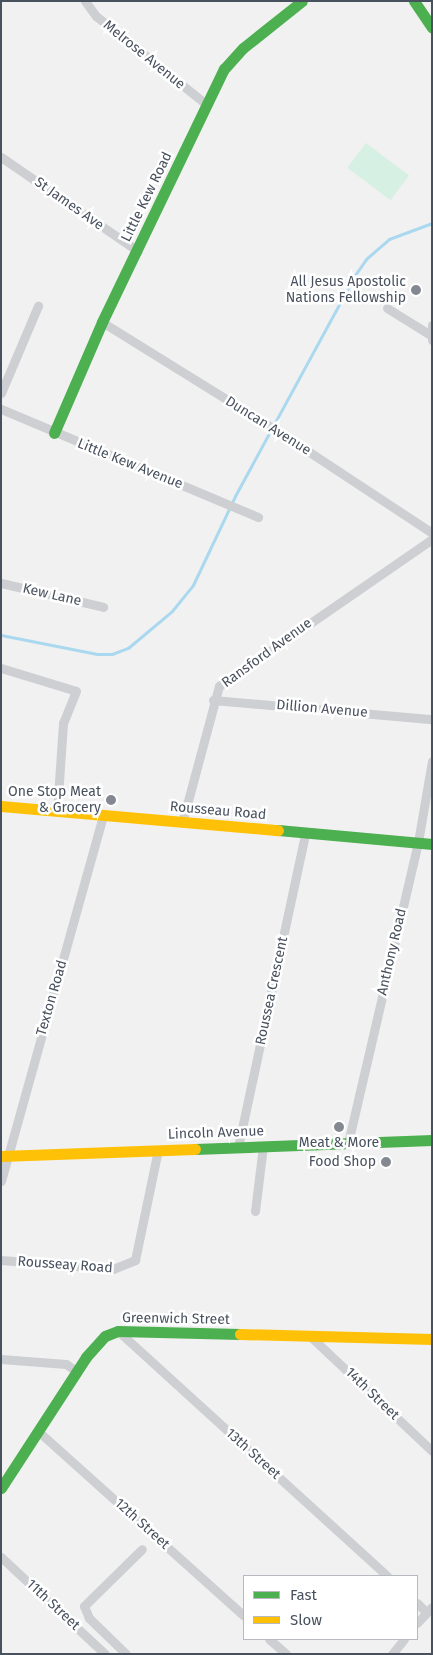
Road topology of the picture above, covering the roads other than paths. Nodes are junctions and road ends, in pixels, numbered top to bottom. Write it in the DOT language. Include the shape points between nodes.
graph roads {
  1 [pos="85,1"];
  2 [pos="302,1"];
  3 [pos="414,1"];
  4 [pos="432,28"];
  5 [pos="207,105"];
  6 [pos="1,157"];
  7 [pos="138,251"];
  8 [pos="38,306"];
  9 [pos="387,308"];
  10 [pos="102,322"];
  11 [pos="431,333"];
  12 [pos="1,393"];
  13 [pos="1,409"];
  14 [pos="54,433"];
  15 [pos="258,517"];
  16 [pos="432,533"];
  17 [pos="432,539"];
  18 [pos="1,583"];
  19 [pos="103,606"];
  20 [pos="1,668"];
  21 [pos="213,700"];
  22 [pos="432,719"];
  23 [pos="432,760"];
  24 [pos="1,806"];
  25 [pos="57,811"];
  26 [pos="103,816"];
  27 [pos="182,823"];
  28 [pos="305,835"];
  29 [pos="418,842"];
  30 [pos="432,844"];
  31 [pos="432,1140"];
  32 [pos="348,1143"];
  33 [pos="263,1146"];
  34 [pos="238,1147"];
  35 [pos="158,1150"];
  36 [pos="5,1156"];
  37 [pos="1,1181"];
  38 [pos="256,1211"];
  39 [pos="1,1260"];
  40 [pos="118,1332"];
  41 [pos="311,1337"];
  42 [pos="432,1339"];
  43 [pos="1,1359"];
  44 [pos="76,1370"];
  45 [pos="39,1432"];
  46 [pos="432,1451"];
  47 [pos="1,1488"];
  48 [pos="142,1548"];
  49 [pos="1,1557"];
  50 [pos="386,1575"];
  51 [pos="429,1609"];
  52 [pos="243,1615"];
  53 [pos="418,1622"];
  54 [pos="270,1640"];
  55 [pos="403,1640"];
  56 [pos="105,1654"];
  57 [pos="126,1654"];
  58 [pos="286,1654"];
  59 [pos="392,1654"];
  1 -- 5 [label="street, Melrose Avenue" via="96,16"];
  2 -- 5 [label="street, Little Kew Road" via="243,48 224,69"];
  3 -- 4 [label="street"];
  5 -- 7 [label="street, Little Kew Road"];
  6 -- 7 [label="street, St James Ave"];
  7 -- 10 [label="street, Little Kew Road"];
  8 -- 12 [label="street"];
  9 -- 11 [label="street"];
  10 -- 14 [label="street, Little Kew Road"];
  10 -- 16 [label="street, Duncan Avenue" via="276,430"];
  13 -- 14 [label="street, Little Kew Avenue"];
  14 -- 15 [label="street, Little Kew Avenue"];
  17 -- 21 [label="street, Ransford Avenue" via="219,686"];
  18 -- 19 [label="street, Kew Lane"];
  20 -- 25 [label="street" via="76,690 63,722"];
  21 -- 22 [label="street, Dillion Avenue"];
  21 -- 27 [label="street, Ransford Avenue"];
  23 -- 29 [label="street, Anthony Road"];
  24 -- 25 [label="street, Rousseau Road"];
  25 -- 26 [label="street, Rousseau Road"];
  26 -- 27 [label="street, Rousseau Road"];
  26 -- 36 [label="street, Texton Road"];
  27 -- 28 [label="street, Rousseau Road"];
  28 -- 29 [label="street, Rousseau Road"];
  28 -- 34 [label="street, Roussea Crescent"];
  29 -- 30 [label="street, Rousseau Road"];
  29 -- 32 [label="street, Anthony Road"];
  31 -- 32 [label="street, Lincoln Avenue"];
  32 -- 33 [label="street, Lincoln Avenue"];
  33 -- 34 [label="street, Lincoln Avenue"];
  33 -- 38 [label="street"];
  34 -- 35 [label="street, Lincoln Avenue"];
  35 -- 36 [label="street, Lincoln Avenue"];
  35 -- 39 [label="street, Rousseay Road" via="135,1260 114,1269"];
  36 -- 37 [label="street, Texton Road"];
  40 -- 41 [label="street, Greenwich Street"];
  40 -- 44 [label="street, Greenwich Street" via="98,1342"];
  40 -- 50 [label="street, 13th Street"];
  41 -- 42 [label="street, Greenwich Street"];
  41 -- 46 [label="street, 14th Street"];
  43 -- 44 [label="street" via="66,1364"];
  44 -- 45 [label="street, Greenwich Street"];
  45 -- 47 [label="street, Greenwich Street"];
  45 -- 52 [label="street, 12th Street"];
  48 -- 57 [label="street" via="84,1606 89,1618"];
  49 -- 56 [label="street, 11th Street"];
  51 -- 53 [label="street"];
  54 -- 58 [label="street"];
  55 -- 59 [label="street"];
}
